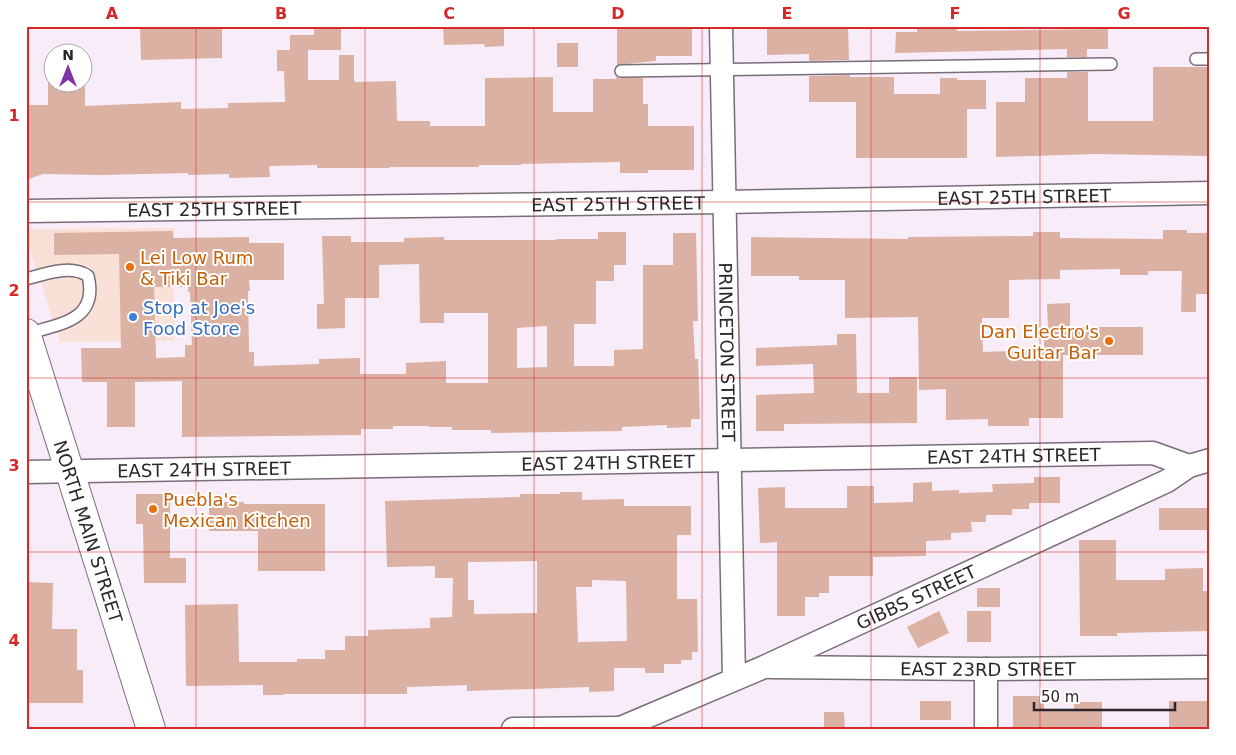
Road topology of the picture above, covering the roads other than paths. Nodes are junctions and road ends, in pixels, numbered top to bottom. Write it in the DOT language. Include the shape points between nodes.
graph roads {
  1 [pos="721,26"];
  2 [pos="1210,59"];
  3 [pos="1196,60"];
  4 [pos="1111,64"];
  5 [pos="722,70"];
  6 [pos="621,71"];
  7 [pos="1210,193"];
  8 [pos="724,202"];
  9 [pos="26,211"];
  10 [pos="26,279"];
  11 [pos="26,334"];
  12 [pos="730,461"];
  13 [pos="1200,463"];
  14 [pos="26,472"];
  15 [pos="70,472"];
  16 [pos="764,666"];
  17 [pos="1210,667"];
  18 [pos="986,669"];
  19 [pos="734,678"];
  20 [pos="619,728"];
  21 [pos="151,729"];
  22 [pos="513,729"];
  23 [pos="986,729"];
  1 -- 5 [label="street, PRINCETON STREET"];
  2 -- 3 [label="lane"];
  4 -- 5 [label="lane"];
  5 -- 6 [label="lane"];
  5 -- 8 [label="street, PRINCETON STREET"];
  7 -- 8 [label="street, EAST 25TH STREET"];
  8 -- 9 [label="street, EAST 25TH STREET"];
  8 -- 12 [label="street, PRINCETON STREET"];
  10 -- 11 [label="lane" via="49,273 82,272 88,276 90,286 86,307 80,315"];
  11 -- 15 [label="main road, NORTH MAIN STREET"];
  12 -- 13 [label="street, EAST 24TH STREET" via="1153,453"];
  12 -- 15 [label="street, EAST 24TH STREET"];
  12 -- 19 [label="street, PRINCETON STREET"];
  13 -- 16 [label="street, GIBBS STREET"];
  14 -- 15 [label="street, EAST 24TH STREET"];
  15 -- 21 [label="main road, NORTH MAIN STREET"];
  16 -- 18 [label="street, EAST 23RD STREET"];
  16 -- 19 [label="street, GIBBS STREET"];
  17 -- 18 [label="street, EAST 23RD STREET"];
  18 -- 23 [label="street"];
  19 -- 20 [label="street, GIBBS STREET"];
  20 -- 22 [label="street"];
}
